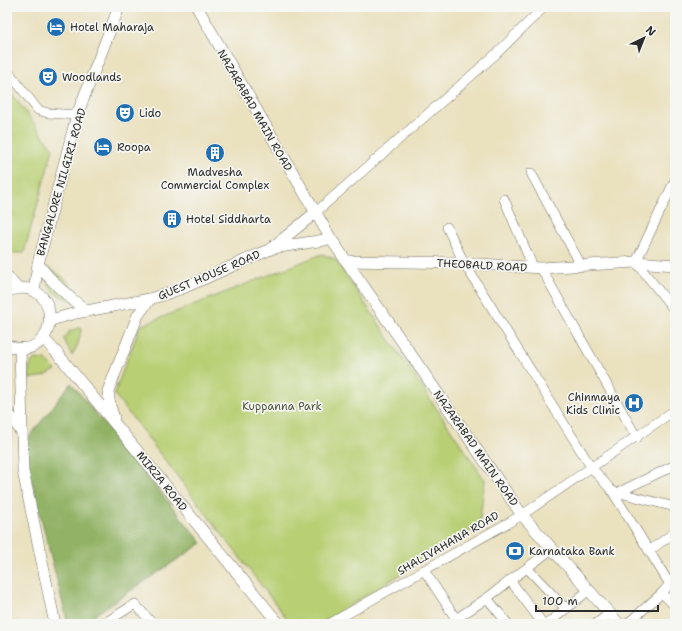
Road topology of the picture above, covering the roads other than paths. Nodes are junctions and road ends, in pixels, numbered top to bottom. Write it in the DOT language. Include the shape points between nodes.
graph roads {
  1 [pos="119,7"];
  2 [pos="192,7"];
  3 [pos="197,7"];
  4 [pos="544,7"];
  5 [pos="207,27"];
  6 [pos="7,70"];
  7 [pos="77,115"];
  8 [pos="531,173"];
  9 [pos="675,180"];
  10 [pos="504,199"];
  11 [pos="315,213"];
  12 [pos="447,227"];
  13 [pos="331,239"];
  14 [pos="273,248"];
  15 [pos="346,261"];
  16 [pos="636,262"];
  17 [pos="464,263"];
  18 [pos="38,264"];
  19 [pos="581,265"];
  20 [pos="675,265"];
  21 [pos="537,268"];
  22 [pos="7,276"];
  23 [pos="12,290"];
  24 [pos="34,291"];
  25 [pos="150,300"];
  26 [pos="87,311"];
  27 [pos="675,311"];
  28 [pos="51,320"];
  29 [pos="43,338"];
  30 [pos="7,345"];
  31 [pos="20,348"];
  32 [pos="675,410"];
  33 [pos="7,411"];
  34 [pos="117,426"];
  35 [pos="22,433"];
  36 [pos="636,438"];
  37 [pos="675,465"];
  38 [pos="591,467"];
  39 [pos="614,492"];
  40 [pos="675,507"];
  41 [pos="522,515"];
  42 [pos="675,532"];
  43 [pos="552,549"];
  44 [pos="649,551"];
  45 [pos="527,568"];
  46 [pos="424,570"];
  47 [pos="510,580"];
  48 [pos="672,581"];
  49 [pos="589,590"];
  50 [pos="662,593"];
  51 [pos="487,598"];
  52 [pos="675,606"];
  53 [pos="566,609"];
  54 [pos="610,613"];
  55 [pos="458,621"];
  56 [pos="110,622"];
  57 [pos="55,624"];
  58 [pos="153,624"];
  59 [pos="279,624"];
  60 [pos="329,624"];
  61 [pos="508,624"];
  62 [pos="543,624"];
  63 [pos="547,624"];
  64 [pos="596,624"];
  65 [pos="619,624"];
  66 [pos="627,624"];
  1 -- 7 [label="main road, BANGALORE NILGIRI ROAD"];
  2 -- 5 [label="main road"];
  3 -- 5 [label="main road, NAZARABAD MAIN ROAD"];
  4 -- 11 [label="street" via="496,54"];
  5 -- 11 [label="main road, NAZARABAD MAIN ROAD"];
  6 -- 7 [label="street" via="38,110"];
  7 -- 18 [label="main road, BANGALORE NILGIRI ROAD"];
  8 -- 19 [label="street"];
  9 -- 16 [label="street"];
  10 -- 21 [label="street"];
  11 -- 13 [label="main road"];
  11 -- 14 [label="main road, GUEST HOUSE ROAD"];
  12 -- 17 [label="street"];
  13 -- 14 [label="main road, GUEST HOUSE ROAD"];
  13 -- 15 [label="main road"];
  14 -- 25 [label="main road, GUEST HOUSE ROAD"];
  15 -- 17 [label="main road, THEOBALD ROAD"];
  15 -- 41 [label="main road, NAZARABAD MAIN ROAD"];
  16 -- 19 [label="main road, THEOBALD ROAD"];
  16 -- 20 [label="main road, THEOBALD ROAD"];
  16 -- 27 [label="street"];
  17 -- 21 [label="main road, THEOBALD ROAD"];
  17 -- 38 [label="street"];
  18 -- 24 [label="main road, BANGALORE NILGIRI ROAD"];
  18 -- 26 [label="main road" via="62,292"];
  19 -- 21 [label="main road, THEOBALD ROAD"];
  21 -- 36 [label="street"];
  22 -- 23 [label="main road"];
  23 -- 24 [label="main road"];
  24 -- 28 [label="main road" via="46,303"];
  25 -- 26 [label="main road, GUEST HOUSE ROAD"];
  25 -- 34 [label="main road" via="138,315 108,391"];
  26 -- 28 [label="main road, GUEST HOUSE ROAD"];
  28 -- 29 [label="main road" via="49,330"];
  29 -- 31 [label="main road" via="36,344"];
  29 -- 34 [label="main road, MIRZA ROAD"];
  30 -- 31 [label="main road"];
  31 -- 35 [label="main road"];
  32 -- 36 [label="street, SHALIVAHANA ROAD"];
  33 -- 35 [label="main road"];
  34 -- 59 [label="main road, MIRZA ROAD"];
  35 -- 57 [label="main road" via="23,471"];
  36 -- 38 [label="street, SHALIVAHANA ROAD"];
  37 -- 39 [label="street"];
  38 -- 39 [label="street"];
  38 -- 41 [label="street, SHALIVAHANA ROAD"];
  39 -- 40 [label="street"];
  39 -- 44 [label="street"];
  41 -- 43 [label="main road, NAZARABAD MAIN ROAD"];
  41 -- 46 [label="street, SHALIVAHANA ROAD"];
  42 -- 44 [label="street"];
  43 -- 45 [label="street"];
  43 -- 49 [label="main road, NAZARABAD MAIN ROAD"];
  44 -- 48 [label="street"];
  45 -- 47 [label="street"];
  45 -- 53 [label="street"];
  46 -- 55 [label="street"];
  46 -- 60 [label="street, SHALIVAHANA ROAD"];
  47 -- 51 [label="street"];
  47 -- 62 [label="street"];
  48 -- 50 [label="street"];
  49 -- 53 [label="street"];
  49 -- 54 [label="main road, NAZARABAD MAIN ROAD"];
  50 -- 52 [label="street"];
  50 -- 66 [label="street"];
  51 -- 55 [label="street"];
  51 -- 61 [label="street"];
  53 -- 63 [label="street"];
  54 -- 64 [label="street"];
  54 -- 65 [label="main road, NAZARABAD MAIN ROAD"];
  56 -- 58 [label="street" via="135,604"];
}
